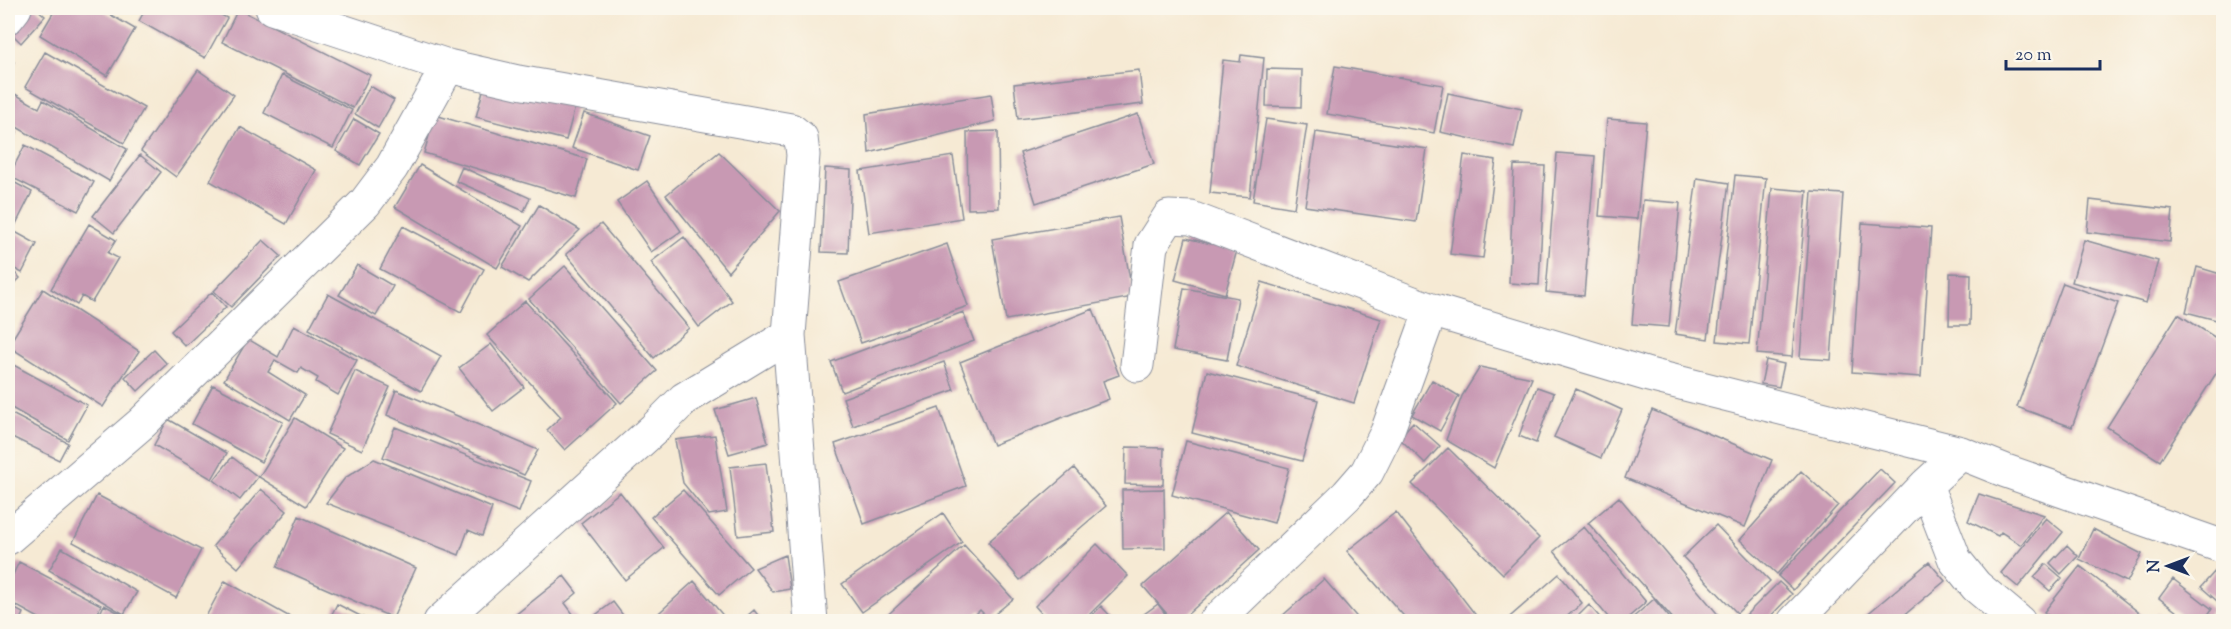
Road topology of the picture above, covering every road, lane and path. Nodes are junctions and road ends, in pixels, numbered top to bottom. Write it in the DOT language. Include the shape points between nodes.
graph roads {
  1 [pos="15,8"];
  2 [pos="272,8"];
  3 [pos="8,17"];
  4 [pos="448,66"];
  5 [pos="1431,310"];
  6 [pos="789,335"];
  7 [pos="1137,365"];
  8 [pos="1960,453"];
  9 [pos="1926,484"];
  10 [pos="8,538"];
  11 [pos="2223,547"];
  12 [pos="440,621"];
  13 [pos="811,621"];
  14 [pos="1215,621"];
  15 [pos="1794,621"];
  16 [pos="2019,621"];
  1 -- 3 [label="street"];
  2 -- 4 [label="street"];
  4 -- 6 [label="street" via="791,130 801,138 803,155"];
  4 -- 10 [label="street" via="392,167 365,203 142,423"];
  5 -- 7 [label="street" via="1191,218 1169,217 1151,245"];
  5 -- 8 [label="street" via="1649,375"];
  5 -- 14 [label="street" via="1387,432 1367,472"];
  6 -- 12 [label="street" via="684,399"];
  6 -- 13 [label="street"];
  8 -- 9 [label="street"];
  8 -- 11 [label="street"];
  9 -- 15 [label="street"];
  9 -- 16 [label="street" via="1955,560 1976,586"];
}
